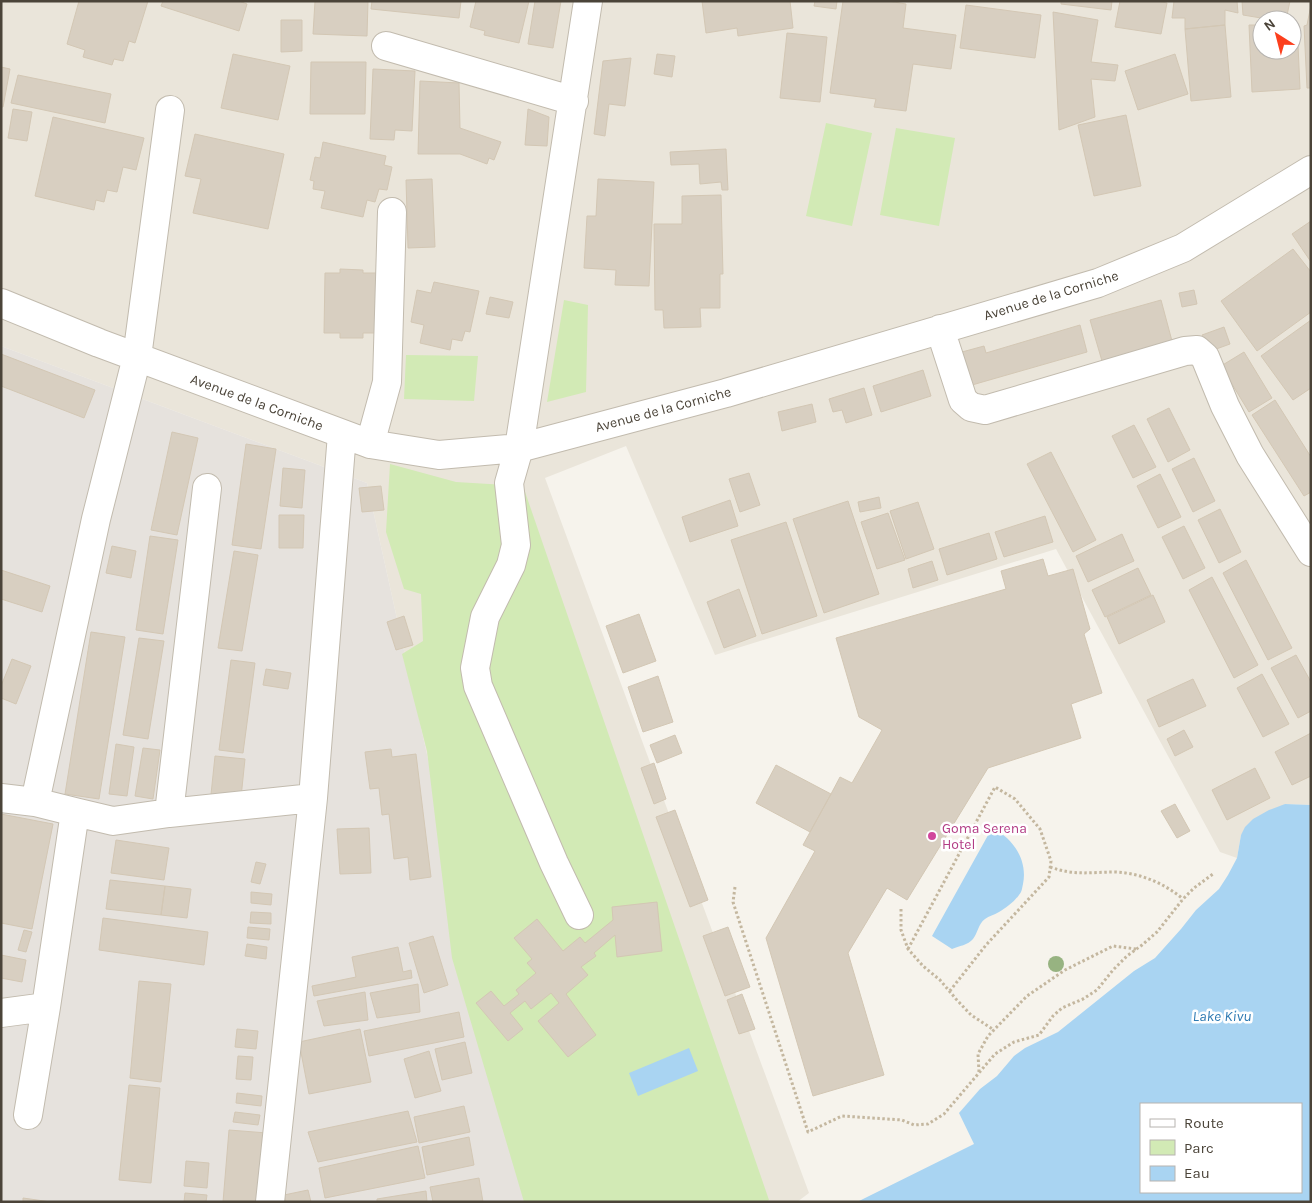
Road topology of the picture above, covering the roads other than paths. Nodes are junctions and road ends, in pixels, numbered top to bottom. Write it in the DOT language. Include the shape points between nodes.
graph roads {
  1 [pos="588,1"];
  2 [pos="386,46"];
  3 [pos="574,101"];
  4 [pos="170,110"];
  5 [pos="1311,170"];
  6 [pos="392,212"];
  7 [pos="1,302"];
  8 [pos="940,329"];
  9 [pos="137,357"];
  10 [pos="342,434"];
  11 [pos="370,444"];
  12 [pos="519,448"];
  13 [pos="207,488"];
  14 [pos="1311,552"];
  15 [pos="1,798"];
  16 [pos="313,798"];
  17 [pos="35,802"];
  18 [pos="75,812"];
  19 [pos="169,813"];
  20 [pos="579,914"];
  21 [pos="46,1007"];
  22 [pos="1,1013"];
  23 [pos="28,1115"];
  24 [pos="270,1202"];
  1 -- 3 [label="street"];
  2 -- 3 [label="street"];
  3 -- 12 [label="street"];
  4 -- 9 [label="street"];
  5 -- 8 [label="street, Avenue de la Corniche" via="1174,251 1098,283"];
  6 -- 11 [label="street" via="387,382"];
  7 -- 9 [label="street, Avenue de la Corniche"];
  8 -- 12 [label="street, Avenue de la Corniche" via="726,393"];
  8 -- 14 [label="street" via="963,400 971,407 985,410 1197,350 1205,357 1250,455"];
  9 -- 10 [label="street, Avenue de la Corniche"];
  9 -- 17 [label="street" via="96,519"];
  10 -- 11 [label="street, Avenue de la Corniche"];
  10 -- 16 [label="street"];
  11 -- 12 [label="street, Avenue de la Corniche" via="439,455"];
  12 -- 20 [label="street" via="509,483 516,545 511,566 485,617 475,668 478,686"];
  13 -- 19 [label="street"];
  15 -- 17 [label="street"];
  16 -- 19 [label="street"];
  16 -- 24 [label="street"];
  17 -- 18 [label="street"];
  18 -- 19 [label="street" via="114,821"];
  18 -- 21 [label="street"];
  21 -- 22 [label="street"];
  21 -- 23 [label="street"];
}
